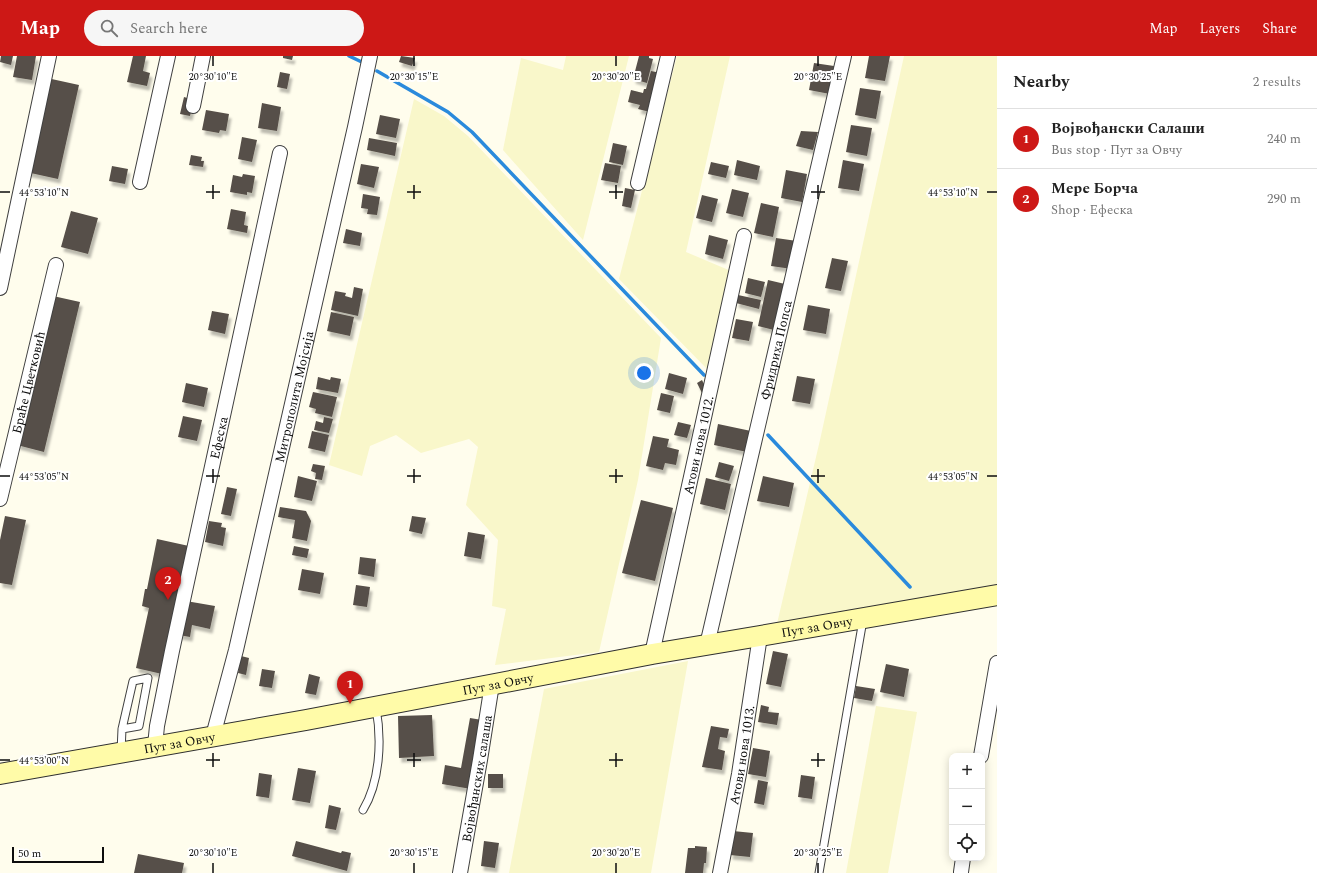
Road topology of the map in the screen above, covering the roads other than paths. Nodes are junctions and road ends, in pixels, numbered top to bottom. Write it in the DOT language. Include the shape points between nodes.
graph roads {
  1 [pos="49,56"];
  2 [pos="168,56"];
  3 [pos="203,56"];
  4 [pos="370,56"];
  5 [pos="668,56"];
  6 [pos="844,56"];
  7 [pos="193,106"];
  8 [pos="280,153"];
  9 [pos="140,182"];
  10 [pos="638,183"];
  11 [pos="744,236"];
  12 [pos="56,264"];
  13 [pos="0,288"];
  14 [pos="0,499"];
  15 [pos="997,595"];
  16 [pos="864,618"];
  17 [pos="760,636"];
  18 [pos="707,644"];
  19 [pos="652,654"];
  20 [pos="997,663"];
  21 [pos="492,684"];
  22 [pos="375,705"];
  23 [pos="122,729"];
  24 [pos="213,736"];
  25 [pos="155,746"];
  26 [pos="121,752"];
  27 [pos="982,753"];
  28 [pos="0,774"];
  29 [pos="363,810"];
  30 [pos="963,861"];
  31 [pos="961,872"];
  32 [pos="460,873"];
  33 [pos="720,873"];
  34 [pos="820,873"];
  1 -- 13 [label="street"];
  2 -- 9 [label="street"];
  3 -- 7 [label="street"];
  4 -- 24 [label="street, Митрополита Мојсија" via="238,642"];
  5 -- 10 [label="street"];
  6 -- 18 [label="street, Фридриха Попса"];
  8 -- 25 [label="street, Ефеска" via="170,659"];
  11 -- 19 [label="street, Атови нова 1012."];
  12 -- 14 [label="street, Браће Цветковић"];
  15 -- 16 [label="street, Пут за Овчу"];
  16 -- 17 [label="street, Пут за Овчу"];
  16 -- 34 [label="lane"];
  17 -- 18 [label="street, Пут за Овчу"];
  17 -- 33 [label="street, Атови нова 1013." via="739,774"];
  18 -- 19 [label="street, Пут за Овчу"];
  19 -- 21 [label="street, Пут за Овчу"];
  20 -- 27 [label="street"];
  21 -- 22 [label="street, Пут за Овчу"];
  21 -- 32 [label="street, Војвођанских салаша"];
  22 -- 24 [label="street, Пут за Овчу"];
  22 -- 29 [label="lane" via="380,739 378,757 370,798"];
  23 -- 23 [label="lane" via="133,680 148,678 139,726"];
  23 -- 26 [label="lane"];
  24 -- 25 [label="street, Пут за Овчу"];
  25 -- 26 [label="street, Пут за Овчу"];
  26 -- 28 [label="street, Пут за Овчу"];
  30 -- 31 [label="street"];
}
